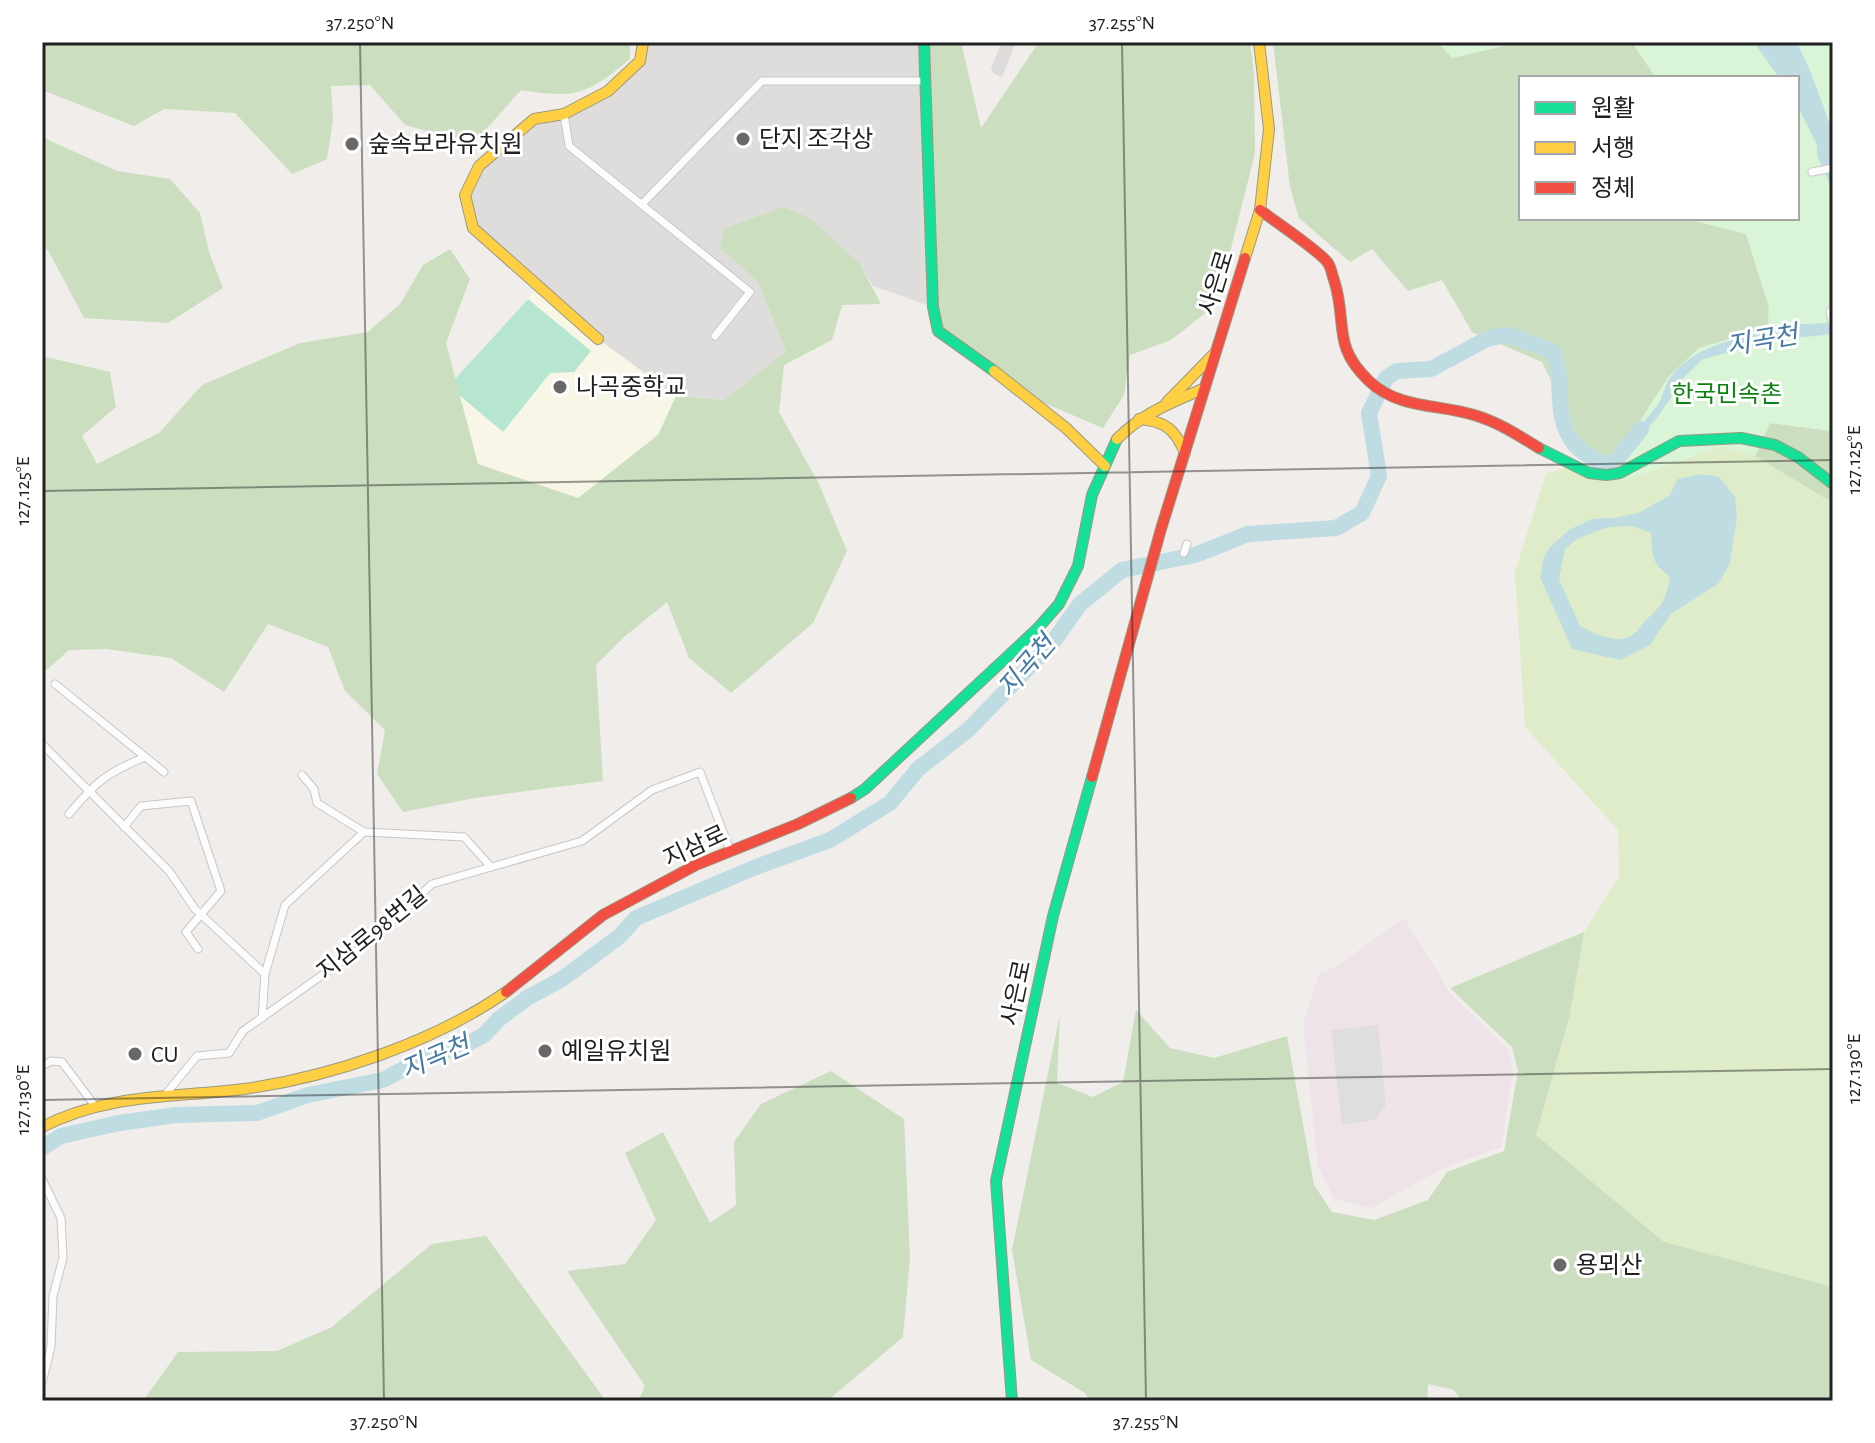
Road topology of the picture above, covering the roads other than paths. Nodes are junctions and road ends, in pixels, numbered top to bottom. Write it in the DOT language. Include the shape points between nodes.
graph roads {
  1 [pos="643,42"];
  2 [pos="924,42"];
  3 [pos="1259,42"];
  4 [pos="925,81"];
  5 [pos="564,114"];
  6 [pos="1833,168"];
  7 [pos="1812,172"];
  8 [pos="642,204"];
  9 [pos="1260,210"];
  10 [pos="1830,312"];
  11 [pos="1833,326"];
  12 [pos="715,336"];
  13 [pos="598,339"];
  14 [pos="1216,352"];
  15 [pos="1205,388"];
  16 [pos="1167,403"];
  17 [pos="1139,419"];
  18 [pos="1185,453"];
  19 [pos="1105,466"];
  20 [pos="1833,484"];
  21 [pos="55,684"];
  22 [pos="42,744"];
  23 [pos="145,757"];
  24 [pos="164,772"];
  25 [pos="302,775"];
  26 [pos="89,791"];
  27 [pos="69,814"];
  28 [pos="124,827"];
  29 [pos="364,832"];
  30 [pos="730,850"];
  31 [pos="491,867"];
  32 [pos="201,914"];
  33 [pos="198,949"];
  34 [pos="265,974"];
  35 [pos="262,1018"];
  36 [pos="42,1066"];
  37 [pos="165,1095"];
  38 [pos="95,1106"];
  39 [pos="42,1127"];
  40 [pos="42,1179"];
  41 [pos="42,1383"];
  42 [pos="1012,1401"];
  1 -- 5 [label="street" via="640,61 608,91"];
  2 -- 4 [label="street"];
  3 -- 9 [label="street, 사은로" via="1269,129"];
  4 -- 8 [label="street" via="762,81"];
  4 -- 19 [label="street" via="938,331 1032,398"];
  5 -- 8 [label="street" via="569,146"];
  5 -- 13 [label="street" via="534,119 479,166 465,195 473,228"];
  6 -- 7 [label="street"];
  8 -- 12 [label="street" via="750,292"];
  9 -- 14 [label="street, 사은로"];
  9 -- 20 [label="street" via="1328,262 1345,350 1373,385 1416,404 1496,422 1589,473 1620,473 1679,441 1741,438 1775,445"];
  10 -- 11 [label="street"];
  14 -- 15 [label="street, 사은로"];
  14 -- 16 [label="street"];
  15 -- 16 [label="street, 지삼로"];
  15 -- 18 [label="street, 사은로"];
  16 -- 17 [label="street, 지삼로"];
  17 -- 18 [label="street" via="1172,427"];
  17 -- 19 [label="street, 지삼로" via="1117,439"];
  18 -- 42 [label="street, 사은로" via="1053,916 996,1181"];
  19 -- 30 [label="street, 지삼로" via="1092,495 1078,566 1059,604 1038,628 865,789 803,824"];
  21 -- 23 [label="street"];
  22 -- 26 [label="street"];
  23 -- 24 [label="street"];
  23 -- 26 [label="street" via="111,771"];
  25 -- 29 [label="street" via="317,803"];
  26 -- 27 [label="street"];
  26 -- 28 [label="street"];
  28 -- 32 [label="street" via="169,871"];
  28 -- 32 [label="street" via="141,806 191,801 221,891"];
  29 -- 31 [label="street" via="464,837"];
  29 -- 34 [label="street" via="285,905"];
  30 -- 31 [label="street, 지삼로98번길" via="700,772 652,790 582,841"];
  30 -- 37 [label="street, 지삼로" via="598,918 469,1016 418,1040 285,1082"];
  31 -- 35 [label="street, 지삼로98번길" via="432,884 369,942"];
  32 -- 33 [label="street" via="186,932"];
  32 -- 34 [label="street"];
  34 -- 35 [label="street"];
  35 -- 37 [label="street, 지삼로98번길" via="243,1031 229,1053 197,1056"];
  36 -- 38 [label="street" via="62,1062"];
  37 -- 38 [label="street, 지삼로"];
  38 -- 39 [label="street, 지삼로"];
  40 -- 41 [label="street" via="61,1218 63,1258"];
}
